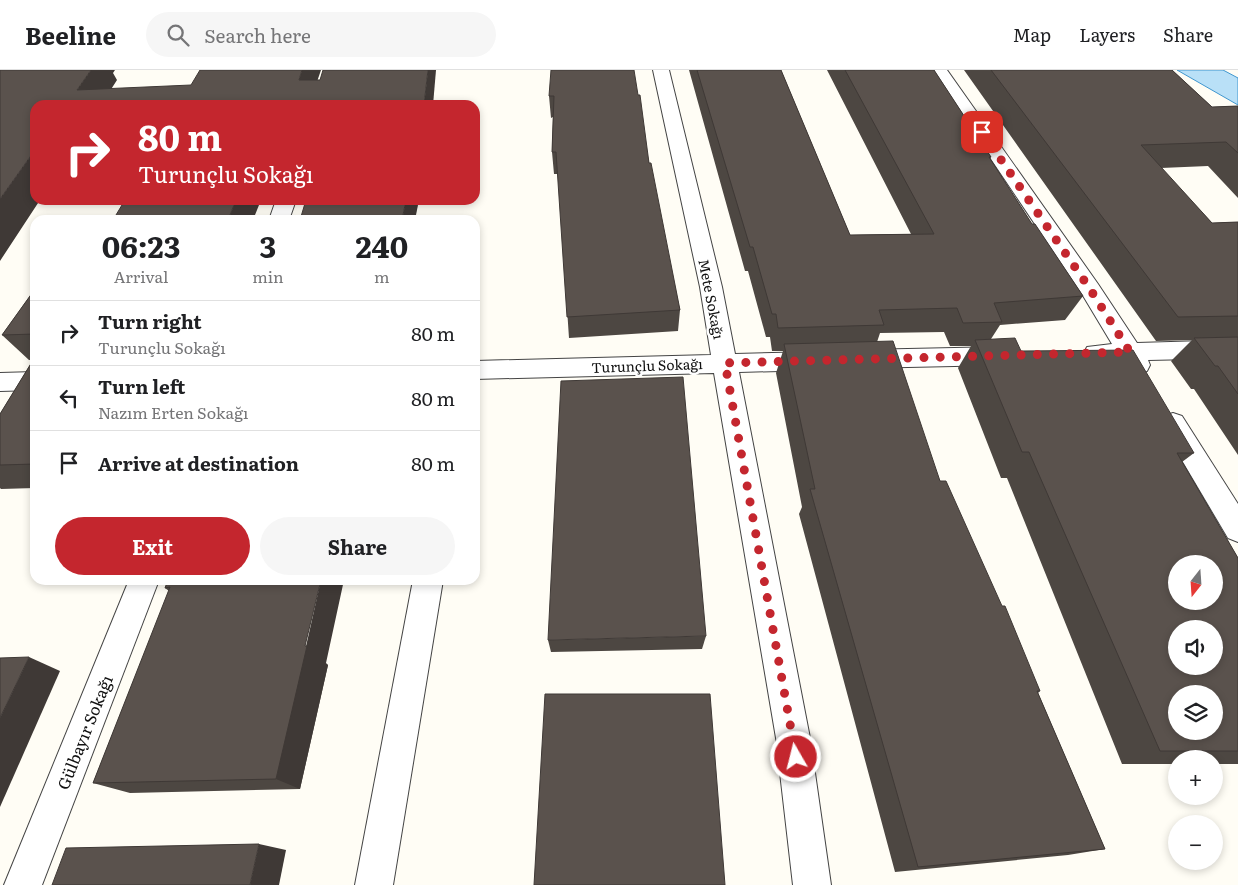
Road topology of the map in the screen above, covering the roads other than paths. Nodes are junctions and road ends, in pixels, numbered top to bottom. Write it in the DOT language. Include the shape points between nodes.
graph roads {
  1 [pos="662,70"];
  2 [pos="939,70"];
  3 [pos="1238,349"];
  4 [pos="1130,352"];
  5 [pos="1070,354"];
  6 [pos="1021,355"];
  7 [pos="725,363"];
  8 [pos="480,370"];
  9 [pos="30,381"];
  10 [pos="0,382"];
  11 [pos="1238,529"];
  12 [pos="142,585"];
  13 [pos="427,585"];
  14 [pos="23,885"];
  15 [pos="374,885"];
  16 [pos="812,885"];
  1 -- 7 [label="street, Mete Sokağı"];
  2 -- 4 [label="street"];
  3 -- 4 [label="street"];
  4 -- 5 [label="street"];
  4 -- 11 [label="street"];
  6 -- 7 [label="street, Turunçlu Sokağı"];
  7 -- 8 [label="street, Turunçlu Sokağı"];
  7 -- 16 [label="street, Mete Sokağı" via="793,738"];
  9 -- 10 [label="street"];
  12 -- 14 [label="street, Gülbayır Sokağı"];
  13 -- 15 [label="street"];
}
